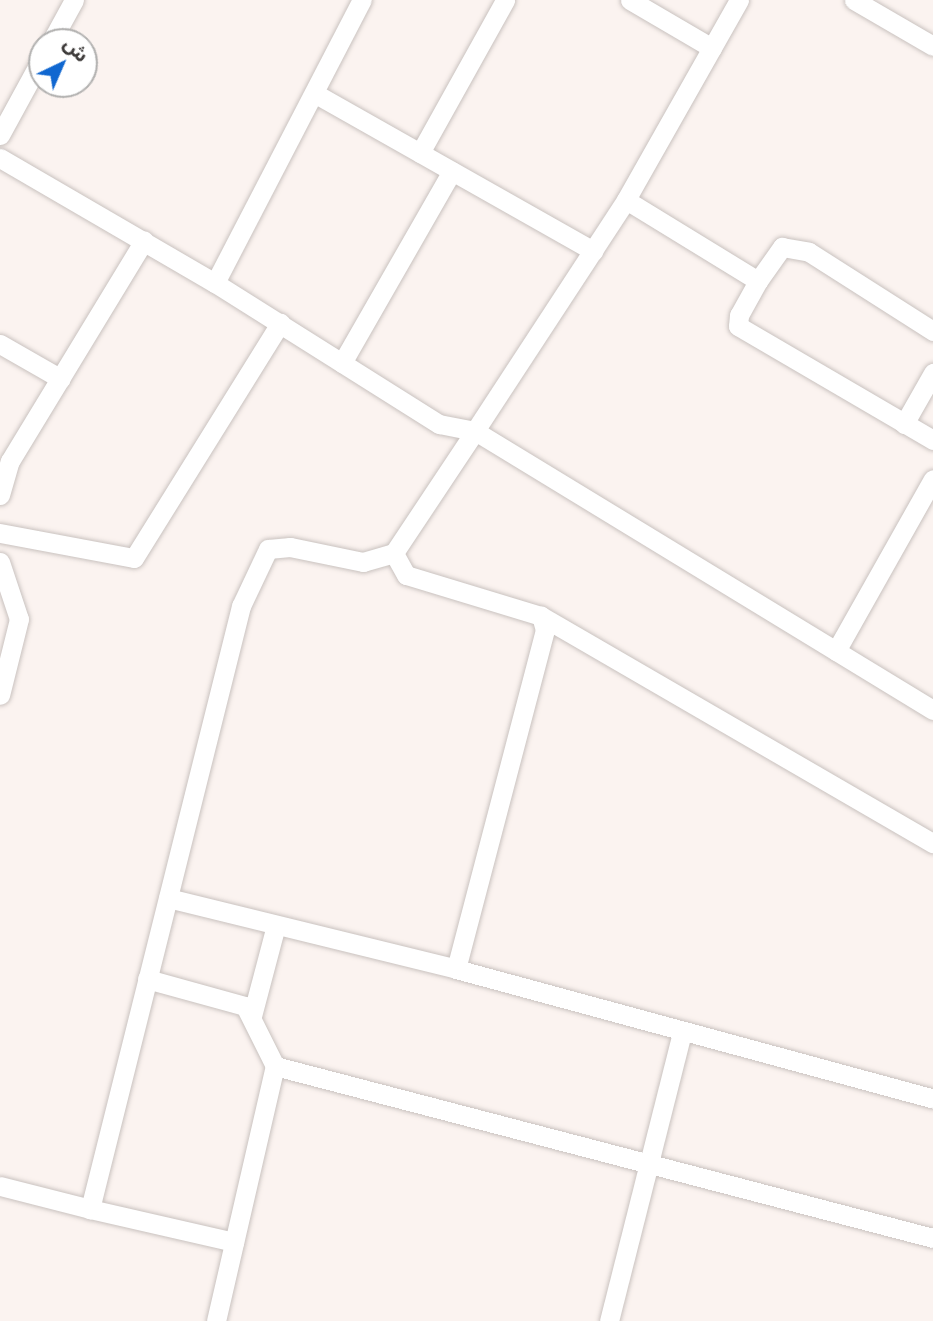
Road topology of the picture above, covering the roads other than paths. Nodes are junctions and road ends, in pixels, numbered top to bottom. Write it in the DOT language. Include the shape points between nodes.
graph roads {
  1 [pos="74,0"];
  2 [pos="362,0"];
  3 [pos="505,0"];
  4 [pos="630,0"];
  5 [pos="739,0"];
  6 [pos="854,0"];
  7 [pos="59,28"];
  8 [pos="933,46"];
  9 [pos="712,48"];
  10 [pos="28,84"];
  11 [pos="314,93"];
  12 [pos="0,135"];
  13 [pos="420,153"];
  14 [pos="0,158"];
  15 [pos="452,171"];
  16 [pos="626,200"];
  17 [pos="144,241"];
  18 [pos="593,251"];
  19 [pos="758,281"];
  20 [pos="215,283"];
  21 [pos="280,323"];
  22 [pos="933,331"];
  23 [pos="0,344"];
  24 [pos="342,363"];
  25 [pos="933,373"];
  26 [pos="61,379"];
  27 [pos="904,424"];
  28 [pos="475,431"];
  29 [pos="933,440"];
  30 [pos="933,479"];
  31 [pos="0,495"];
  32 [pos="0,533"];
  33 [pos="394,553"];
  34 [pos="0,562"];
  35 [pos="541,616"];
  36 [pos="836,651"];
  37 [pos="0,695"];
  38 [pos="933,710"];
  39 [pos="933,843"];
  40 [pos="168,898"];
  41 [pos="276,925"];
  42 [pos="456,969"];
  43 [pos="147,979"];
  44 [pos="252,1016"];
  45 [pos="681,1032"];
  46 [pos="275,1066"];
  47 [pos="933,1099"];
  48 [pos="650,1162"];
  49 [pos="0,1186"];
  50 [pos="90,1209"];
  51 [pos="933,1238"];
  52 [pos="234,1242"];
  53 [pos="216,1321"];
  54 [pos="609,1321"];
  1 -- 7 [label="street"];
  2 -- 11 [label="street"];
  3 -- 13 [label="street"];
  4 -- 9 [label="street"];
  5 -- 9 [label="street"];
  6 -- 8 [label="street"];
  9 -- 16 [label="street"];
  10 -- 12 [label="street"];
  11 -- 13 [label="street"];
  11 -- 20 [label="street"];
  13 -- 15 [label="street"];
  14 -- 17 [label="street"];
  15 -- 18 [label="street"];
  15 -- 24 [label="street"];
  16 -- 18 [label="street"];
  16 -- 19 [label="street"];
  17 -- 20 [label="street"];
  17 -- 26 [label="street"];
  18 -- 28 [label="street"];
  19 -- 22 [label="street" via="782,247 792,246"];
  19 -- 27 [label="street" via="739,315 738,326"];
  20 -- 21 [label="street"];
  21 -- 24 [label="street"];
  21 -- 32 [label="street" via="165,515 134,558"];
  23 -- 26 [label="street"];
  24 -- 28 [label="street" via="439,424"];
  25 -- 27 [label="street"];
  26 -- 31 [label="street" via="10,461"];
  27 -- 29 [label="street"];
  28 -- 33 [label="street"];
  28 -- 36 [label="street"];
  30 -- 36 [label="street"];
  33 -- 35 [label="street" via="406,575"];
  33 -- 40 [label="street" via="363,562 290,547 268,549 241,606"];
  34 -- 37 [label="street" via="19,619"];
  35 -- 39 [label="street"];
  35 -- 42 [label="street" via="545,630"];
  36 -- 38 [label="street"];
  40 -- 41 [label="street"];
  40 -- 43 [label="street"];
  41 -- 42 [label="street"];
  41 -- 44 [label="street"];
  42 -- 45 [label="street"];
  43 -- 44 [label="street" via="233,1002"];
  43 -- 50 [label="street"];
  44 -- 46 [label="street" via="254,1030"];
  45 -- 47 [label="street"];
  45 -- 48 [label="street"];
  46 -- 48 [label="street"];
  46 -- 52 [label="street"];
  48 -- 51 [label="street"];
  48 -- 54 [label="street"];
  49 -- 50 [label="street"];
  50 -- 52 [label="street"];
  52 -- 53 [label="street"];
}
